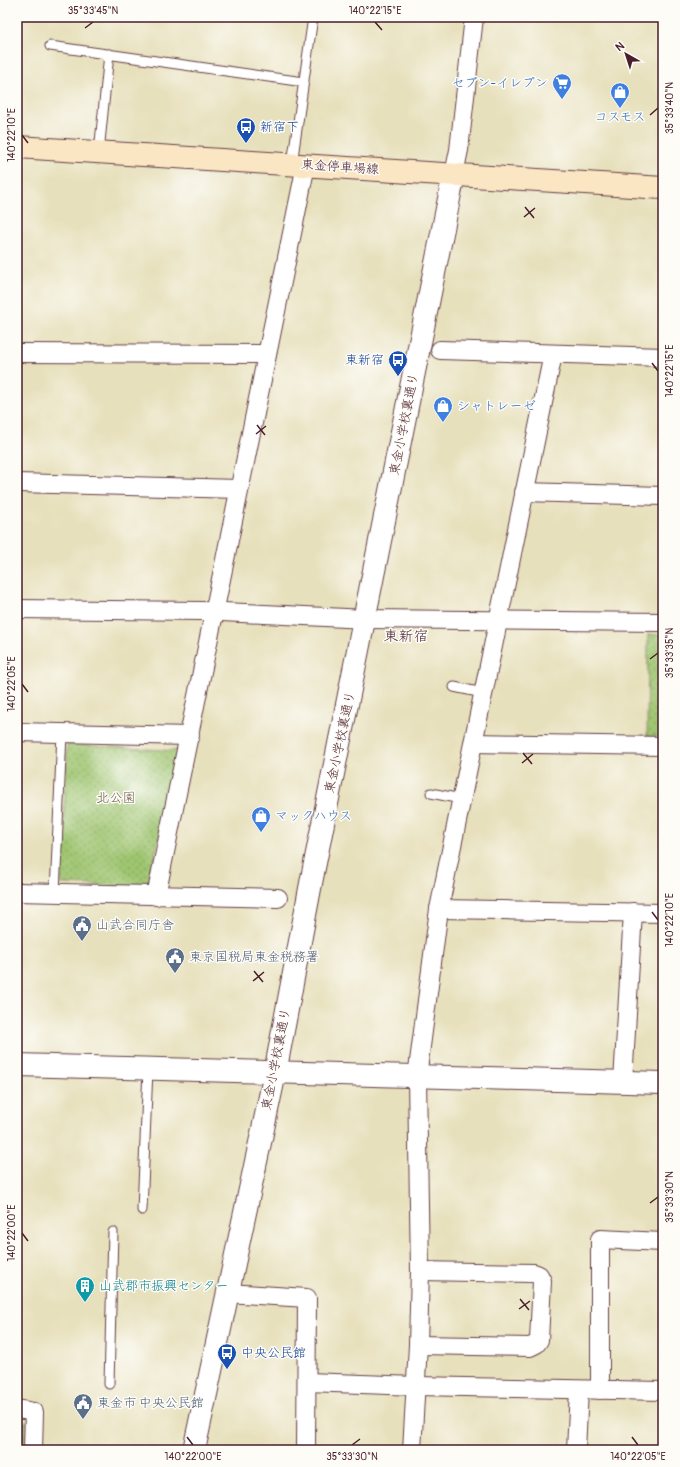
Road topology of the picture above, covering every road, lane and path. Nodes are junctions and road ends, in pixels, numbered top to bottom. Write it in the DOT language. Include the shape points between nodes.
graph roads {
  1 [pos="313,17"];
  2 [pos="474,17"];
  3 [pos="50,46"];
  4 [pos="109,54"];
  5 [pos="304,82"];
  6 [pos="17,147"];
  7 [pos="99,153"];
  8 [pos="299,164"];
  9 [pos="454,174"];
  10 [pos="663,188"];
  11 [pos="440,350"];
  12 [pos="17,353"];
  13 [pos="267,354"];
  14 [pos="553,354"];
  15 [pos="663,357"];
  16 [pos="17,483"];
  17 [pos="239,489"];
  18 [pos="524,492"];
  19 [pos="663,496"];
  20 [pos="17,609"];
  21 [pos="213,611"];
  22 [pos="366,619"];
  23 [pos="498,619"];
  24 [pos="663,622"];
  25 [pos="454,687"];
  26 [pos="483,693"];
  27 [pos="17,732"];
  28 [pos="62,733"];
  29 [pos="190,736"];
  30 [pos="473,743"];
  31 [pos="663,746"];
  32 [pos="431,793"];
  33 [pos="462,800"];
  34 [pos="17,892"];
  35 [pos="55,893"];
  36 [pos="156,896"];
  37 [pos="278,898"];
  38 [pos="439,909"];
  39 [pos="633,912"];
  40 [pos="663,913"];
  41 [pos="17,1065"];
  42 [pos="148,1069"];
  43 [pos="275,1073"];
  44 [pos="417,1077"];
  45 [pos="623,1082"];
  46 [pos="663,1083"];
  47 [pos="142,1210"];
  48 [pos="113,1232"];
  49 [pos="663,1242"];
  50 [pos="420,1271"];
  51 [pos="227,1293"];
  52 [pos="418,1344"];
  53 [pos="307,1382"];
  54 [pos="108,1384"];
  55 [pos="416,1386"];
  56 [pos="579,1390"];
  57 [pos="600,1390"];
  58 [pos="663,1391"];
  59 [pos="17,1408"];
  60 [pos="33,1450"];
  61 [pos="194,1450"];
  62 [pos="306,1450"];
  63 [pos="412,1450"];
  64 [pos="576,1450"];
  1 -- 5 [label="lane"];
  2 -- 9 [label="street"];
  3 -- 4 [label="lane"];
  4 -- 5 [label="lane"];
  4 -- 7 [label="lane"];
  5 -- 8 [label="lane"];
  6 -- 7 [label="main road, 東金停車場線"];
  7 -- 8 [label="main road, 東金停車場線"];
  8 -- 9 [label="main road, 東金停車場線"];
  8 -- 13 [label="street"];
  9 -- 10 [label="main road, 東金停車場線"];
  9 -- 22 [label="street, 東金小学校裏通り"];
  11 -- 14 [label="street"];
  12 -- 13 [label="street"];
  13 -- 17 [label="street"];
  14 -- 15 [label="street"];
  14 -- 18 [label="street"];
  16 -- 17 [label="street"];
  17 -- 21 [label="street"];
  18 -- 19 [label="street"];
  18 -- 23 [label="street"];
  20 -- 21 [label="street"];
  21 -- 22 [label="street"];
  21 -- 29 [label="street"];
  22 -- 23 [label="street"];
  22 -- 43 [label="street, 東金小学校裏通り" via="312,878"];
  23 -- 24 [label="street"];
  23 -- 26 [label="street"];
  25 -- 26 [label="lane"];
  26 -- 30 [label="street"];
  27 -- 28 [label="street"];
  28 -- 29 [label="street"];
  28 -- 35 [label="lane"];
  29 -- 36 [label="street"];
  30 -- 31 [label="street"];
  30 -- 33 [label="street"];
  32 -- 33 [label="lane"];
  33 -- 38 [label="street"];
  34 -- 35 [label="street"];
  35 -- 36 [label="street"];
  36 -- 37 [label="street"];
  38 -- 39 [label="street"];
  38 -- 44 [label="street"];
  39 -- 40 [label="street"];
  39 -- 45 [label="street"];
  41 -- 42 [label="street"];
  42 -- 43 [label="street"];
  42 -- 47 [label="lane"];
  43 -- 44 [label="street"];
  43 -- 51 [label="street, 東金小学校裏通り"];
  44 -- 45 [label="street"];
  44 -- 50 [label="street"];
  45 -- 46 [label="street"];
  48 -- 54 [label="lane"];
  49 -- 57 [label="street" via="600,1239"];
  50 -- 52 [label="street"];
  50 -- 52 [label="street" via="534,1273 539,1275 542,1281 539,1340 536,1344 530,1347"];
  51 -- 53 [label="street" via="307,1298"];
  51 -- 61 [label="street, 東金小学校裏通り"];
  52 -- 55 [label="street"];
  53 -- 55 [label="street"];
  53 -- 62 [label="street"];
  55 -- 56 [label="street"];
  55 -- 63 [label="street"];
  56 -- 57 [label="street"];
  56 -- 64 [label="street"];
  57 -- 58 [label="street"];
  59 -- 60 [label="street" via="34,1412"];
}
